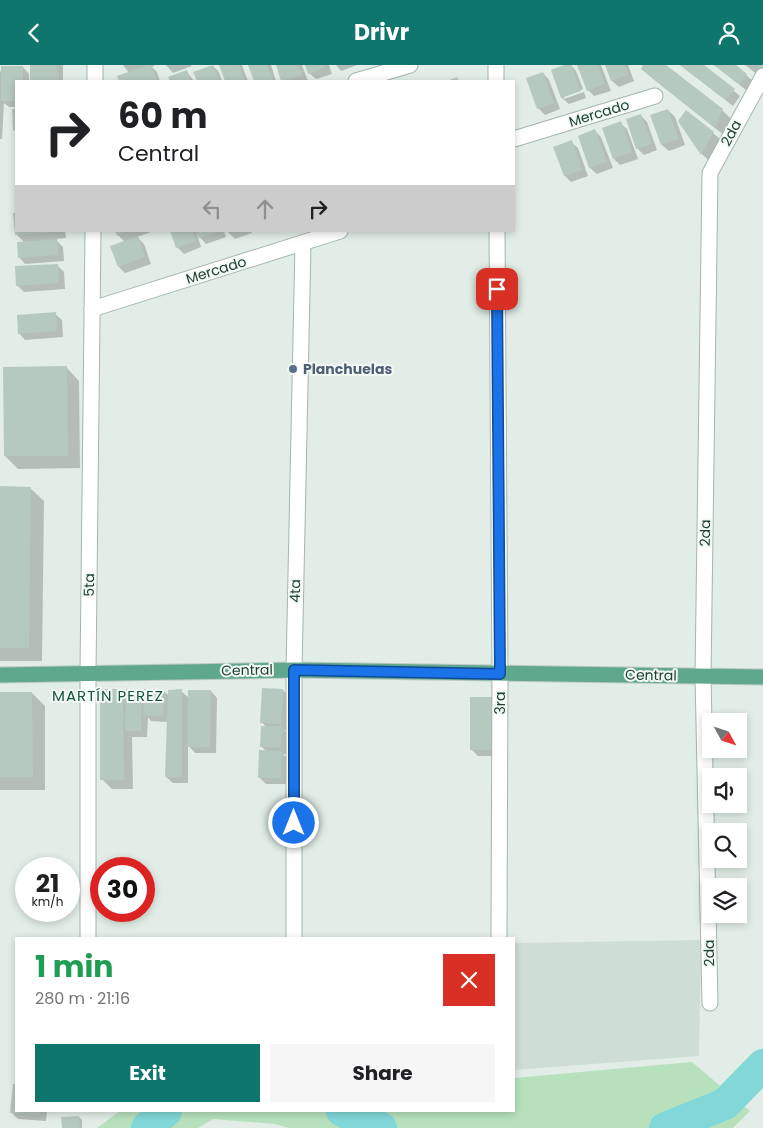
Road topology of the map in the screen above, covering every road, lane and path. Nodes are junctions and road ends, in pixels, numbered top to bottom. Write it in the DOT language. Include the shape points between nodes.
graph roads {
  1 [pos="95,65"];
  2 [pos="410,65"];
  3 [pos="496,65"];
  4 [pos="95,80"];
  5 [pos="359,80"];
  6 [pos="496,80"];
  7 [pos="762,80"];
  8 [pos="655,96"];
  9 [pos="515,139"];
  10 [pos="93,232"];
  11 [pos="337,232"];
  12 [pos="497,232"];
  13 [pos="303,243"];
  14 [pos="92,309"];
  15 [pos="294,670"];
  16 [pos="88,673"];
  17 [pos="500,674"];
  18 [pos="0,675"];
  19 [pos="703,676"];
  20 [pos="763,677"];
  21 [pos="499,935"];
  22 [pos="88,937"];
  23 [pos="294,937"];
  24 [pos="710,1003"];
  1 -- 4 [label="street"];
  2 -- 5 [label="street"];
  3 -- 6 [label="street"];
  7 -- 19 [label="street, 2da" via="710,173"];
  8 -- 9 [label="street, Mercado"];
  10 -- 14 [label="street, 5ta"];
  11 -- 13 [label="street, Mercado"];
  12 -- 17 [label="street, 3ra"];
  13 -- 14 [label="street, Mercado"];
  13 -- 15 [label="street, 4ta"];
  14 -- 16 [label="street, 5ta"];
  15 -- 16 [label="main road, Central"];
  15 -- 17 [label="main road, Central"];
  15 -- 23 [label="street, 4ta"];
  16 -- 18 [label="main road, Central"];
  16 -- 22 [label="street, 5ta"];
  17 -- 19 [label="main road, Central"];
  17 -- 21 [label="street, 3ra"];
  19 -- 20 [label="main road, Central"];
  19 -- 24 [label="street, 2da"];
}
